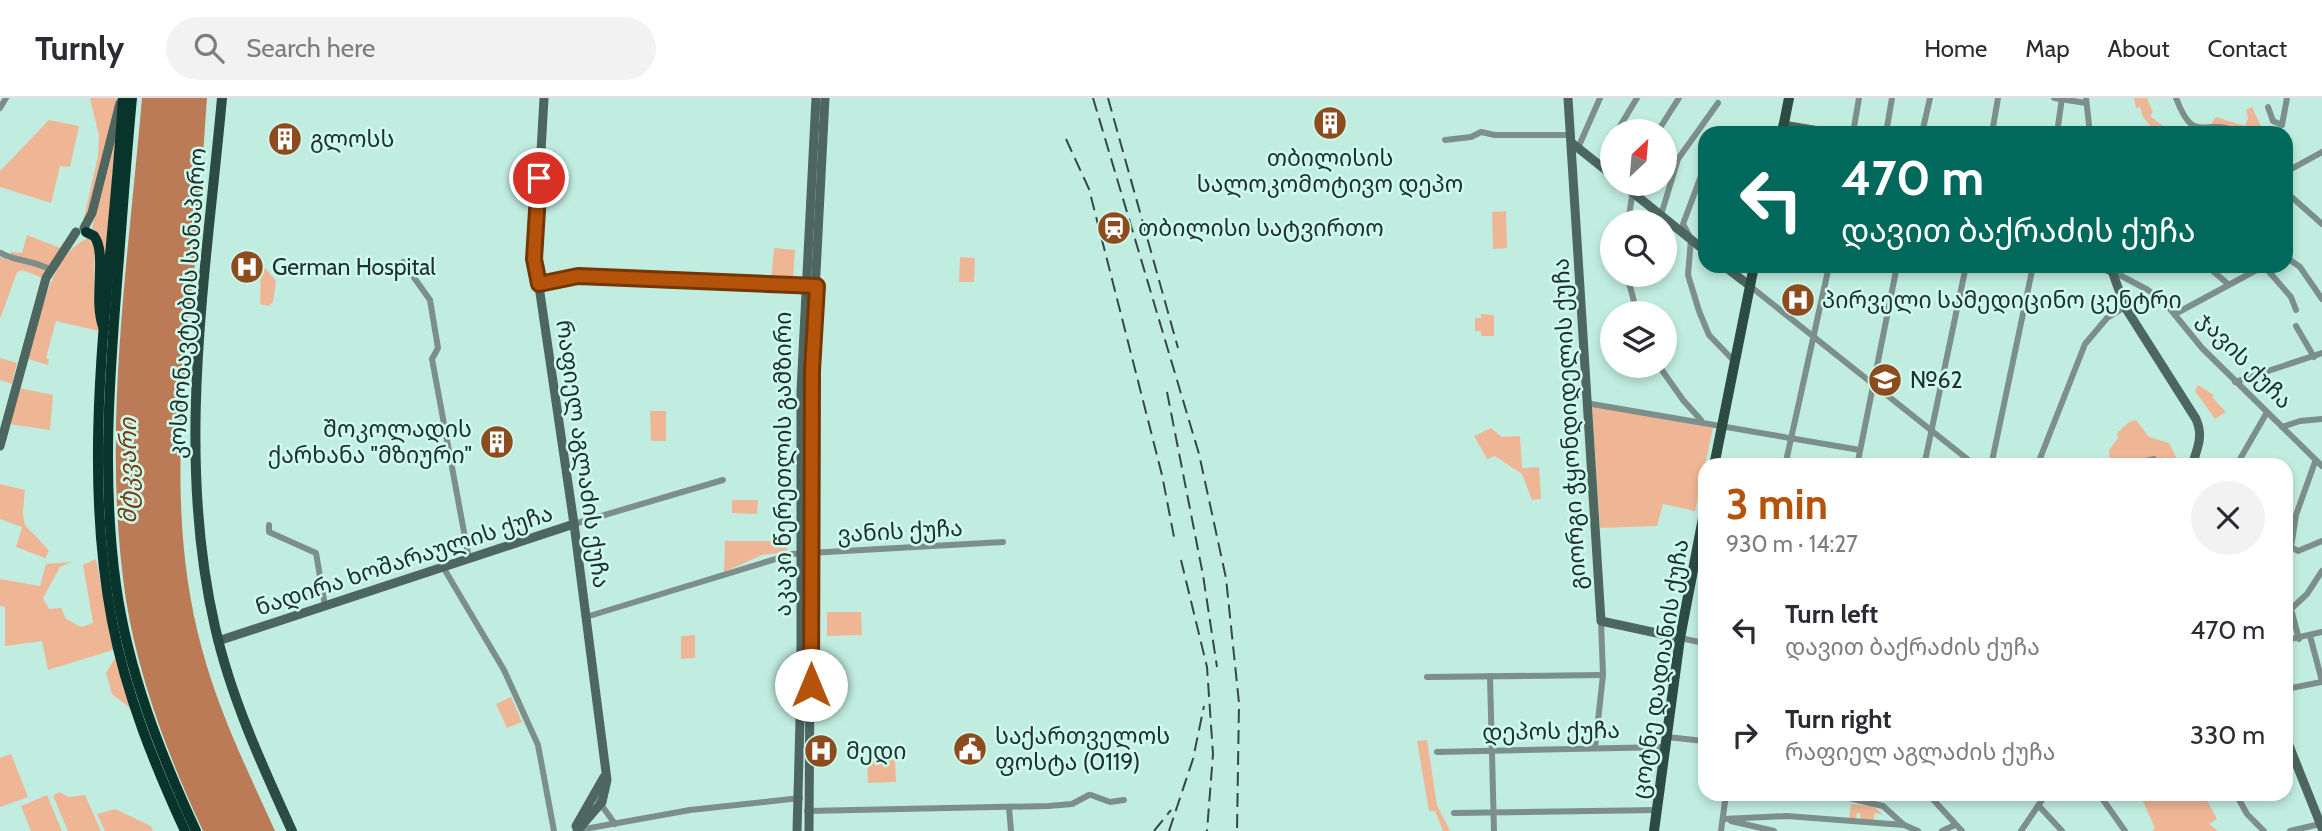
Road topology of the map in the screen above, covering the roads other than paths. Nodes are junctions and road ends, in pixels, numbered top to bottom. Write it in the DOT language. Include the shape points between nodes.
graph roads {
  1 [pos="6,98"];
  2 [pos="123,98"];
  3 [pos="132,98"];
  4 [pos="222,98"];
  5 [pos="544,98"];
  6 [pos="816,98"];
  7 [pos="825,98"];
  8 [pos="1569,98"];
  9 [pos="1600,98"];
  10 [pos="1637,98"];
  11 [pos="1679,98"];
  12 [pos="1789,98"];
  13 [pos="1859,98"];
  14 [pos="1892,98"];
  15 [pos="1930,98"];
  16 [pos="1998,98"];
  17 [pos="2176,98"];
  18 [pos="2287,98"];
  19 [pos="2059,99"];
  20 [pos="2086,101"];
  21 [pos="1718,103"];
  22 [pos="2268,107"];
  23 [pos="0,108"];
  24 [pos="1624,119"];
  25 [pos="1666,119"];
  26 [pos="1702,126"];
  27 [pos="1784,126"];
  28 [pos="1854,126"];
  29 [pos="1887,126"];
  30 [pos="1924,126"];
  31 [pos="1993,126"];
  32 [pos="2057,126"];
  33 [pos="2089,126"];
  34 [pos="2192,126"];
  35 [pos="1698,131"];
  36 [pos="1444,140"];
  37 [pos="1574,142"];
  38 [pos="2322,152"];
  39 [pos="1600,166"];
  40 [pos="2293,168"];
  41 [pos="1698,184"];
  42 [pos="1641,196"];
  43 [pos="2293,198"];
  44 [pos="1656,210"];
  45 [pos="1663,210"];
  46 [pos="2322,224"];
  47 [pos="1677,228"];
  48 [pos="82,232"];
  49 [pos="1691,239"];
  50 [pos="1698,245"];
  51 [pos="1,253"];
  52 [pos="403,262"];
  53 [pos="2293,262"];
  54 [pos="51,271"];
  55 [pos="1733,273"];
  56 [pos="1753,273"];
  57 [pos="1828,273"];
  58 [pos="1896,273"];
  59 [pos="1965,273"];
  60 [pos="2032,273"];
  61 [pos="2113,273"];
  62 [pos="2116,273"];
  63 [pos="2215,273"];
  64 [pos="2249,273"];
  65 [pos="2267,273"];
  66 [pos="539,284"];
  67 [pos="2228,284"];
  68 [pos="804,286"];
  69 [pos="817,286"];
  70 [pos="1750,286"];
  71 [pos="2322,299"];
  72 [pos="2125,307"];
  73 [pos="2296,310"];
  74 [pos="2175,314"];
  75 [pos="2296,326"];
  76 [pos="105,332"];
  77 [pos="1814,338"];
  78 [pos="2322,353"];
  79 [pos="2314,357"];
  80 [pos="1735,362"];
  81 [pos="1667,378"];
  82 [pos="2235,382"];
  83 [pos="1874,383"];
  84 [pos="1586,403"];
  85 [pos="2266,414"];
  86 [pos="2322,419"];
  87 [pos="1703,421"];
  88 [pos="1722,425"];
  89 [pos="2282,427"];
  90 [pos="1931,431"];
  91 [pos="1790,437"];
  92 [pos="0,446"];
  93 [pos="1860,450"];
  94 [pos="1716,458"];
  95 [pos="1786,458"];
  96 [pos="1858,458"];
  97 [pos="1926,458"];
  98 [pos="1966,458"];
  99 [pos="1993,458"];
  100 [pos="2040,458"];
  101 [pos="2195,458"];
  102 [pos="2241,458"];
  103 [pos="2315,462"];
  104 [pos="2322,466"];
  105 [pos="723,480"];
  106 [pos="574,524"];
  107 [pos="269,525"];
  108 [pos="2293,534"];
  109 [pos="2322,541"];
  110 [pos="1003,542"];
  111 [pos="1698,544"];
  112 [pos="2293,548"];
  113 [pos="799,553"];
  114 [pos="812,553"];
  115 [pos="469,559"];
  116 [pos="443,567"];
  117 [pos="2322,571"];
  118 [pos="325,606"];
  119 [pos="2293,607"];
  120 [pos="2293,616"];
  121 [pos="586,617"];
  122 [pos="1601,621"];
  123 [pos="2322,632"];
  124 [pos="2310,636"];
  125 [pos="1680,638"];
  126 [pos="2293,639"];
  127 [pos="2299,639"];
  128 [pos="218,641"];
  129 [pos="1698,642"];
  130 [pos="1603,675"];
  131 [pos="1490,676"];
  132 [pos="1427,677"];
  133 [pos="2322,681"];
  134 [pos="2293,687"];
  135 [pos="1698,741"];
  136 [pos="1666,742"];
  137 [pos="1595,748"];
  138 [pos="1493,750"];
  139 [pos="1437,752"];
  140 [pos="2293,756"];
  141 [pos="797,798"];
  142 [pos="809,798"];
  143 [pos="599,799"];
  144 [pos="1124,800"];
  145 [pos="1725,801"];
  146 [pos="1862,801"];
  147 [pos="1934,801"];
  148 [pos="2042,801"];
  149 [pos="2104,801"];
  150 [pos="2240,801"];
  151 [pos="2039,806"];
  152 [pos="592,808"];
  153 [pos="1009,808"];
  154 [pos="1658,810"];
  155 [pos="797,811"];
  156 [pos="810,811"];
  157 [pos="1494,812"];
  158 [pos="1454,813"];
  159 [pos="1762,818"];
  160 [pos="1723,819"];
  161 [pos="615,824"];
  162 [pos="1904,825"];
  163 [pos="1955,825"];
  164 [pos="2321,826"];
  165 [pos="1762,830"];
  166 [pos="185,831"];
  167 [pos="196,831"];
  168 [pos="292,831"];
  169 [pos="554,831"];
  170 [pos="576,831"];
  171 [pos="796,831"];
  172 [pos="809,831"];
  173 [pos="1011,831"];
  174 [pos="1494,831"];
  175 [pos="1654,831"];
  176 [pos="1721,831"];
  177 [pos="1774,831"];
  178 [pos="1918,831"];
  179 [pos="1942,831"];
  180 [pos="1962,831"];
  181 [pos="2021,831"];
  182 [pos="2062,831"];
  183 [pos="2125,831"];
  184 [pos="2264,831"];
  185 [pos="2290,831"];
  1 -- 23 [label="street"];
  2 -- 48 [label="street" via="92,213"];
  2 -- 76 [label="highway"];
  3 -- 167 [label="highway" via="108,418 113,554 121,613 148,717"];
  4 -- 128 [label="main road, კოსმონავტების სანაპირო" via="194,458 200,547"];
  5 -- 66 [label="street, რაფიელ აგლაძის ქუჩა" via="534,259"];
  6 -- 68 [label="street, აკაკი წერეთლის გამზირი"];
  7 -- 69 [label="street, აკაკი წერეთლის გამზირი"];
  8 -- 37 [label="street, გიორგი ჭყონდიდელის ქუჩა"];
  9 -- 37 [label="street"];
  10 -- 24 [label="street"];
  11 -- 25 [label="street"];
  12 -- 27 [label="main road"];
  13 -- 28 [label="street"];
  14 -- 29 [label="street"];
  15 -- 30 [label="street"];
  16 -- 31 [label="street"];
  17 -- 34 [label="street"];
  18 -- 22 [label="street" via="2282,125 2273,121"];
  19 -- 20 [label="street"];
  19 -- 32 [label="street"];
  20 -- 33 [label="street"];
  21 -- 26 [label="street"];
  35 -- 45 [label="street" via="1678,159"];
  36 -- 37 [label="street" via="1481,132"];
  37 -- 39 [label="street"];
  37 -- 84 [label="street, გიორგი ჭყონდიდელის ქუჩა"];
  38 -- 40 [label="street"];
  41 -- 49 [label="street" via="1683,224"];
  42 -- 44 [label="street"];
  43 -- 46 [label="street"];
  47 -- 49 [label="street"];
  48 -- 54 [label="street"];
  48 -- 76 [label="highway" via="93,234 99,243 99,317"];
  49 -- 50 [label="street"];
  49 -- 80 [label="street" via="1688,277 1699,312 1709,335"];
  51 -- 54 [label="street"];
  52 -- 115 [label="street" via="430,300 438,348 432,359"];
  53 -- 71 [label="street"];
  54 -- 92 [label="street"];
  55 -- 70 [label="street"];
  56 -- 70 [label="main road"];
  57 -- 77 [label="street"];
  58 -- 83 [label="street"];
  59 -- 90 [label="street"];
  60 -- 99 [label="street"];
  61 -- 72 [label="street"];
  62 -- 74 [label="street, ჯავის ქუჩა" via="2148,290"];
  63 -- 67 [label="street"];
  64 -- 67 [label="street"];
  65 -- 73 [label="street" via="2285,288"];
  66 -- 68 [label="street" via="578,276"];
  66 -- 106 [label="street, რაფიელ აგლაძის ქუჩა"];
  67 -- 74 [label="street"];
  68 -- 69 [label="street"];
  68 -- 113 [label="street, აკაკი წერეთლის გამზირი"];
  69 -- 114 [label="street, აკაკი წერეთლის გამზირი" via="812,350"];
  70 -- 77 [label="street"];
  70 -- 80 [label="main road"];
  72 -- 100 [label="street" via="2106,318 2085,344"];
  72 -- 101 [label="street" via="2200,428"];
  74 -- 82 [label="street, ჯავის ქუჩა"];
  75 -- 79 [label="street"];
  76 -- 166 [label="highway" via="98,444 100,515 112,619 140,724"];
  77 -- 83 [label="street"];
  77 -- 91 [label="street"];
  78 -- 79 [label="street"];
  79 -- 82 [label="street"];
  80 -- 88 [label="main road"];
  81 -- 87 [label="street"];
  82 -- 85 [label="street, ჯავის ქუჩა"];
  83 -- 90 [label="street"];
  83 -- 93 [label="street"];
  84 -- 87 [label="street"];
  84 -- 122 [label="street, გიორგი ჭყონდიდელის ქუჩა"];
  85 -- 89 [label="street, ჯავის ქუჩა"];
  85 -- 102 [label="street"];
  86 -- 89 [label="street"];
  87 -- 88 [label="street"];
  88 -- 91 [label="street"];
  88 -- 94 [label="main road"];
  89 -- 103 [label="street, ჯავის ქუჩა"];
  90 -- 97 [label="street"];
  90 -- 98 [label="street"];
  91 -- 93 [label="street"];
  91 -- 95 [label="street"];
  93 -- 96 [label="street"];
  103 -- 104 [label="street, ჯავის ქუჩა"];
  103 -- 108 [label="street"];
  105 -- 106 [label="street, ნადირა ხოშარაულის ქუჩა"];
  106 -- 115 [label="street, ნადირა ხოშარაულის ქუჩა"];
  106 -- 121 [label="street, რაფიელ აგლაძის ქუჩა"];
  107 -- 118 [label="street" via="269,532 316,553"];
  109 -- 112 [label="street" via="2305,550"];
  110 -- 114 [label="street, ვანის ქუჩა"];
  111 -- 125 [label="main road, ცოტნე დადიანის ქუჩა"];
  113 -- 114 [label="street, ვანის ქუჩა"];
  113 -- 121 [label="street, ვანის ქუჩა"];
  113 -- 141 [label="street, აკაკი წერეთლის გამზირი"];
  114 -- 142 [label="street, აკაკი წერეთლის გამზირი"];
  115 -- 116 [label="street, ნადირა ხოშარაულის ქუჩა"];
  116 -- 118 [label="street, ნადირა ხოშარაულის ქუჩა"];
  116 -- 169 [label="street" via="505,670 538,745"];
  117 -- 119 [label="street"];
  118 -- 128 [label="street, ნადირა ხოშარაულის ქუჩა"];
  120 -- 127 [label="street"];
  121 -- 143 [label="street, რაფიელ აგლაძის ქუჩა" via="606,772"];
  122 -- 125 [label="street"];
  122 -- 130 [label="street, გიორგი ჭყონდიდელის ქუჩა"];
  123 -- 124 [label="street"];
  124 -- 127 [label="street"];
  124 -- 133 [label="street"];
  125 -- 129 [label="street"];
  125 -- 136 [label="main road, ცოტნე დადიანის ქუჩა"];
  126 -- 127 [label="street"];
  128 -- 168 [label="main road, კოსმონავტების სანაპირო" via="247,728"];
  130 -- 131 [label="street"];
  130 -- 137 [label="street, გიორგი ჭყონდიდელის ქუჩა"];
  131 -- 132 [label="street"];
  131 -- 138 [label="street"];
  133 -- 134 [label="street"];
  135 -- 136 [label="street, დეპოს ქუჩა"];
  136 -- 137 [label="street, დეპოს ქუჩა"];
  136 -- 154 [label="main road, ცოტნე დადიანის ქუჩა"];
  137 -- 138 [label="street, დეპოს ქუჩა"];
  138 -- 139 [label="street, დეპოს ქუჩა"];
  138 -- 157 [label="street"];
  140 -- 164 [label="street"];
  141 -- 142 [label="street"];
  141 -- 155 [label="street, აკაკი წერეთლის გამზირი"];
  141 -- 161 [label="street"];
  142 -- 156 [label="street, აკაკი წერეთლის გამზირი"];
  143 -- 152 [label="street, რაფიელ აგლაძის ქუჩა"];
  143 -- 161 [label="street"];
  144 -- 153 [label="street" via="1110,802 1090,795 1072,804"];
  145 -- 160 [label="street"];
  146 -- 162 [label="street" via="1883,806"];
  147 -- 163 [label="street"];
  148 -- 151 [label="street"];
  149 -- 183 [label="street"];
  150 -- 184 [label="street"];
  151 -- 181 [label="street"];
  151 -- 182 [label="street"];
  152 -- 161 [label="street"];
  152 -- 170 [label="street, რაფიელ აგლაძის ქუჩა"];
  153 -- 156 [label="street"];
  153 -- 173 [label="street"];
  154 -- 157 [label="street"];
  154 -- 175 [label="main road, ცოტნე დადიანის ქუჩა"];
  155 -- 156 [label="street"];
  155 -- 171 [label="street, აკაკი წერეთლის გამზირი"];
  156 -- 172 [label="street, აკაკი წერეთლის გამზირი"];
  157 -- 158 [label="street"];
  157 -- 174 [label="street"];
  159 -- 160 [label="street"];
  159 -- 162 [label="street"];
  159 -- 165 [label="street"];
  160 -- 165 [label="street"];
  160 -- 176 [label="street"];
  161 -- 170 [label="street"];
  162 -- 178 [label="street"];
  163 -- 179 [label="street"];
  163 -- 180 [label="street"];
  164 -- 185 [label="street"];
  165 -- 177 [label="street"];
}
